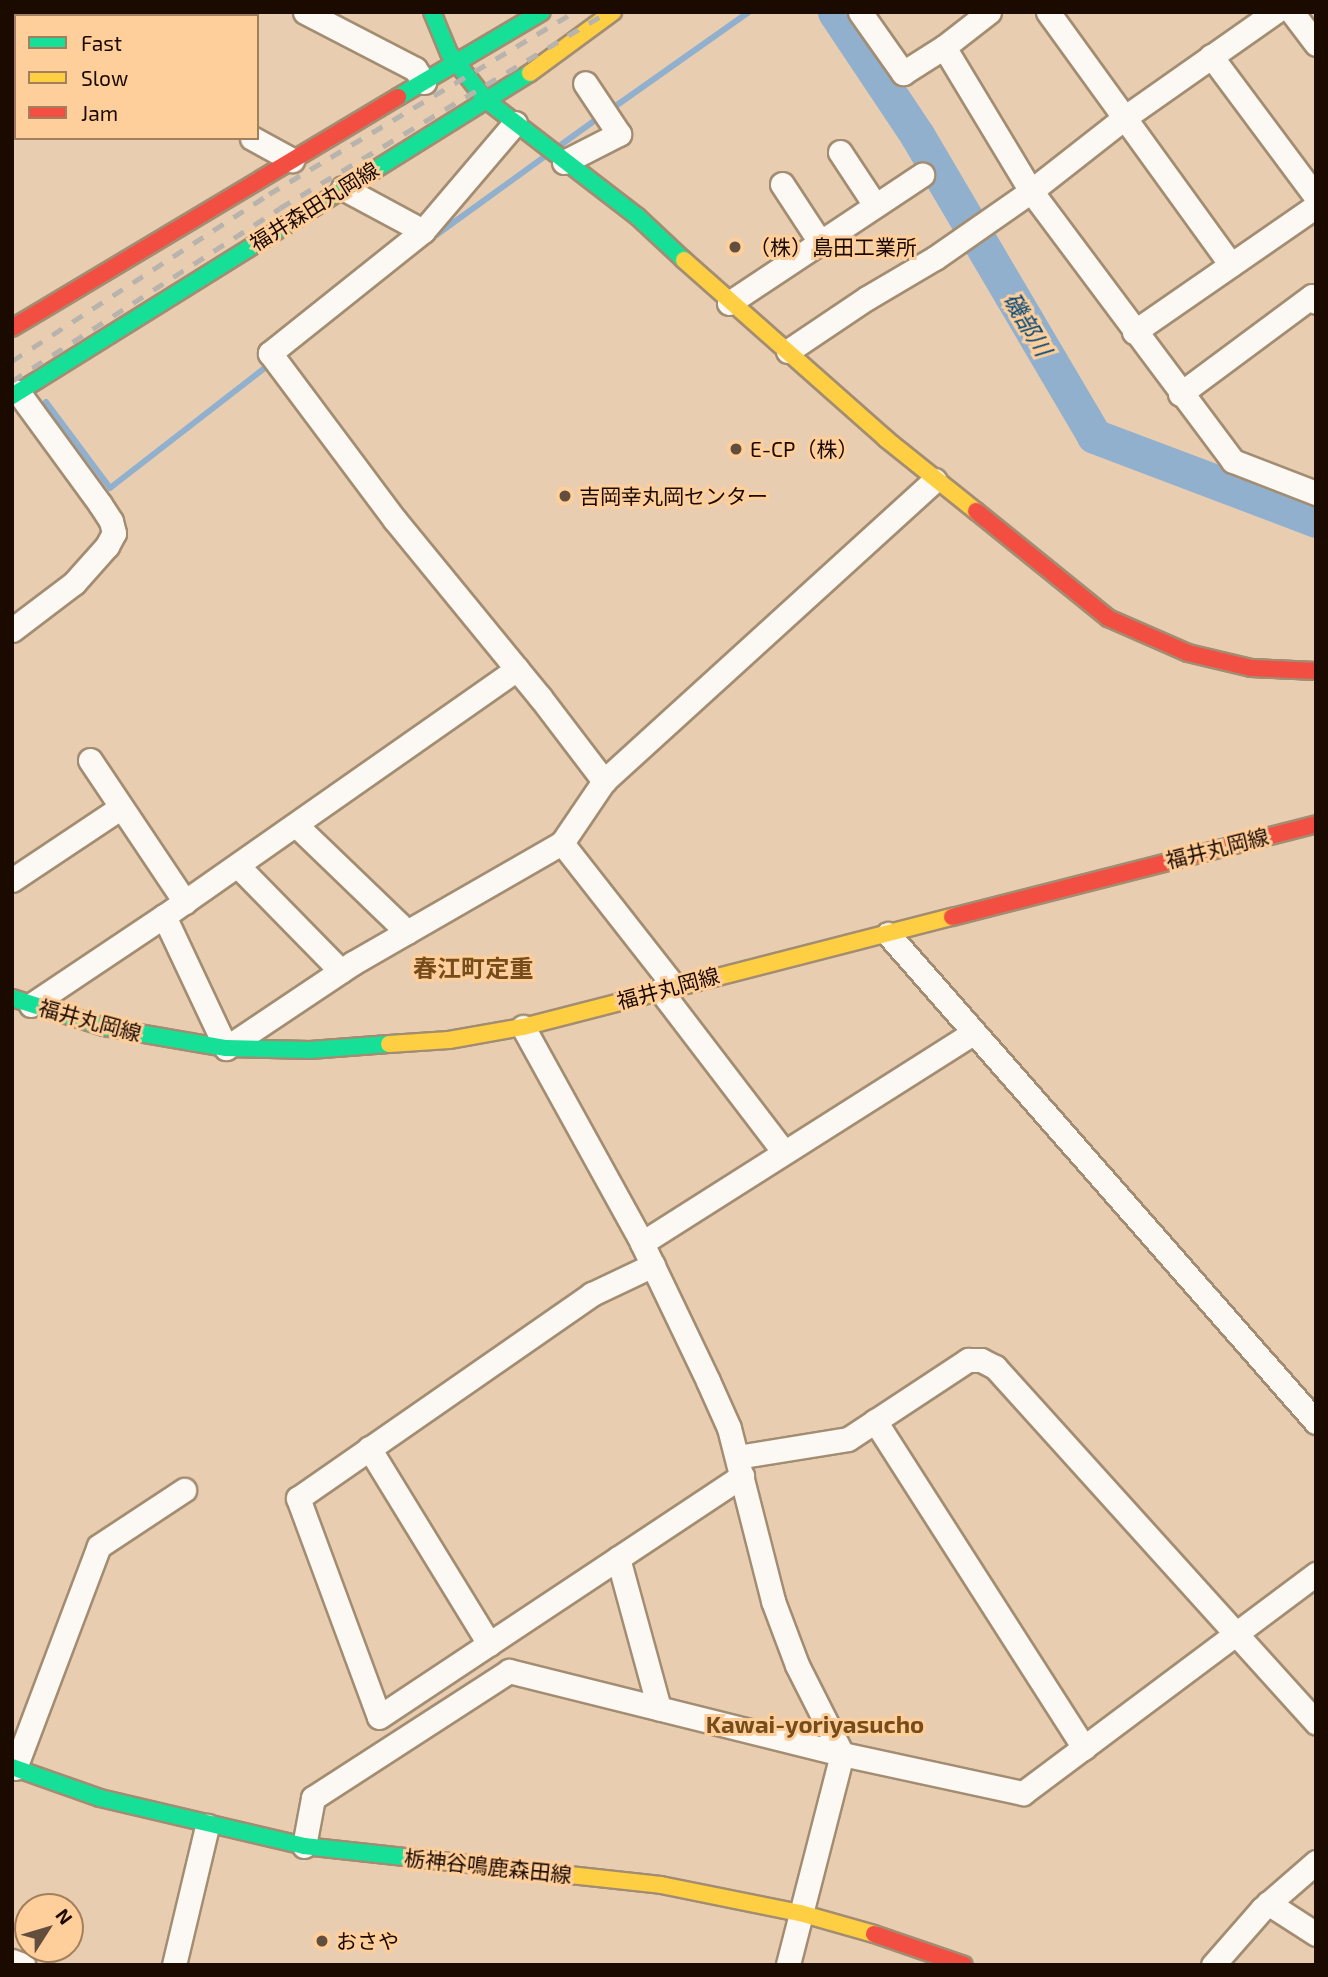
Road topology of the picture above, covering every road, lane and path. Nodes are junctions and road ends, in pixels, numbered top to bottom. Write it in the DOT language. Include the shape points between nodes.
graph roads {
  1 [pos="304,12"];
  2 [pos="432,12"];
  3 [pos="542,12"];
  4 [pos="613,12"];
  5 [pos="860,12"];
  6 [pos="989,12"];
  7 [pos="1048,12"];
  8 [pos="1275,12"];
  9 [pos="1292,12"];
  10 [pos="1316,44"];
  11 [pos="944,47"];
  12 [pos="1212,56"];
  13 [pos="457,63"];
  14 [pos="424,82"];
  15 [pos="585,83"];
  16 [pos="486,100"];
  17 [pos="1124,118"];
  18 [pos="515,123"];
  19 [pos="256,140"];
  20 [pos="841,152"];
  21 [pos="292,160"];
  22 [pos="564,162"];
  23 [pos="922,176"];
  24 [pos="782,184"];
  25 [pos="343,188"];
  26 [pos="1031,191"];
  27 [pos="1316,197"];
  28 [pos="875,205"];
  29 [pos="1316,206"];
  30 [pos="422,231"];
  31 [pos="820,242"];
  32 [pos="1231,265"];
  33 [pos="1316,302"];
  34 [pos="729,303"];
  35 [pos="12,328"];
  36 [pos="1134,332"];
  37 [pos="788,351"];
  38 [pos="15,394"];
  39 [pos="1180,394"];
  40 [pos="935,480"];
  41 [pos="1316,493"];
  42 [pos="12,630"];
  43 [pos="517,669"];
  44 [pos="1316,671"];
  45 [pos="90,760"];
  46 [pos="604,781"];
  47 [pos="120,808"];
  48 [pos="1316,824"];
  49 [pos="297,826"];
  50 [pos="562,843"];
  51 [pos="237,866"];
  52 [pos="12,880"];
  53 [pos="185,902"];
  54 [pos="164,916"];
  55 [pos="407,932"];
  56 [pos="888,934"];
  57 [pos="341,971"];
  58 [pos="667,988"];
  59 [pos="22,1002"];
  60 [pos="523,1027"];
  61 [pos="974,1032"];
  62 [pos="226,1048"];
  63 [pos="784,1152"];
  64 [pos="642,1243"];
  65 [pos="653,1265"];
  66 [pos="874,1421"];
  67 [pos="1316,1422"];
  68 [pos="369,1448"];
  69 [pos="739,1467"];
  70 [pos="184,1490"];
  71 [pos="618,1558"];
  72 [pos="1316,1574"];
  73 [pos="1236,1634"];
  74 [pos="489,1644"];
  75 [pos="659,1709"];
  76 [pos="1316,1722"];
  77 [pos="1084,1748"];
  78 [pos="842,1754"];
  79 [pos="14,1768"];
  80 [pos="207,1826"];
  81 [pos="304,1846"];
  82 [pos="1316,1862"];
  83 [pos="1268,1903"];
  84 [pos="800,1913"];
  85 [pos="1316,1934"];
  86 [pos="12,1961"];
  87 [pos="23,1965"];
  88 [pos="174,1965"];
  89 [pos="788,1965"];
  90 [pos="964,1965"];
  91 [pos="1213,1965"];
  1 -- 14 [label="street" via="415,69"];
  2 -- 13 [label="main road"];
  3 -- 13 [label="main road"];
  4 -- 16 [label="main road, 福井森田丸岡線"];
  5 -- 11 [label="street" via="903,73"];
  6 -- 11 [label="street"];
  7 -- 17 [label="street"];
  8 -- 12 [label="street"];
  9 -- 10 [label="street"];
  11 -- 26 [label="street"];
  12 -- 17 [label="street"];
  12 -- 27 [label="street"];
  13 -- 14 [label="main road"];
  13 -- 16 [label="main road"];
  14 -- 21 [label="main road"];
  15 -- 22 [label="street" via="619,134"];
  16 -- 18 [label="main road"];
  16 -- 25 [label="main road, 福井森田丸岡線"];
  17 -- 26 [label="street"];
  17 -- 32 [label="street"];
  18 -- 22 [label="main road"];
  18 -- 30 [label="street"];
  19 -- 21 [label="street"];
  20 -- 28 [label="street"];
  21 -- 35 [label="main road"];
  22 -- 34 [label="main road" via="638,217"];
  23 -- 28 [label="street"];
  24 -- 31 [label="street"];
  25 -- 30 [label="street"];
  25 -- 38 [label="main road, 福井森田丸岡線"];
  26 -- 36 [label="street"];
  26 -- 37 [label="street"];
  28 -- 31 [label="street"];
  29 -- 32 [label="street"];
  30 -- 43 [label="street" via="270,353 395,520"];
  31 -- 34 [label="street"];
  32 -- 36 [label="street"];
  33 -- 39 [label="street" via="1312,296"];
  34 -- 37 [label="main road"];
  36 -- 39 [label="street"];
  37 -- 40 [label="main road"];
  38 -- 42 [label="street" via="100,504 114,533 74,583"];
  39 -- 41 [label="street" via="1233,461"];
  40 -- 44 [label="main road" via="1108,618 1188,653 1251,668"];
  40 -- 46 [label="street"];
  43 -- 46 [label="street"];
  43 -- 49 [label="street"];
  45 -- 47 [label="street"];
  46 -- 50 [label="street"];
  47 -- 52 [label="street"];
  47 -- 53 [label="street"];
  48 -- 56 [label="main road, 福井丸岡線"];
  49 -- 51 [label="street"];
  49 -- 55 [label="street"];
  50 -- 55 [label="street"];
  50 -- 58 [label="street"];
  51 -- 53 [label="street"];
  51 -- 57 [label="street"];
  53 -- 54 [label="street"];
  54 -- 59 [label="street"];
  54 -- 62 [label="street"];
  55 -- 57 [label="street"];
  56 -- 58 [label="main road, 福井丸岡線"];
  56 -- 61 [label="street"];
  57 -- 62 [label="street"];
  58 -- 60 [label="main road, 福井丸岡線"];
  58 -- 63 [label="street"];
  59 -- 62 [label="main road, 福井丸岡線" via="104,1027"];
  60 -- 62 [label="main road, 福井丸岡線" via="387,1047"];
  60 -- 64 [label="street"];
  61 -- 63 [label="street"];
  61 -- 67 [label="street"];
  63 -- 64 [label="street"];
  64 -- 65 [label="street"];
  65 -- 68 [label="street" via="592,1294"];
  65 -- 69 [label="street" via="724,1416"];
  66 -- 69 [label="street" via="848,1439"];
  66 -- 73 [label="street" via="968,1360 995,1367"];
  66 -- 77 [label="street"];
  68 -- 74 [label="street"];
  68 -- 74 [label="street" via="298,1498 379,1717"];
  69 -- 71 [label="street"];
  69 -- 78 [label="street" via="773,1601 797,1665"];
  70 -- 79 [label="street" via="99,1546"];
  71 -- 74 [label="street"];
  71 -- 75 [label="street"];
  72 -- 73 [label="street"];
  73 -- 76 [label="street"];
  73 -- 77 [label="street"];
  75 -- 78 [label="street"];
  75 -- 81 [label="street" via="509,1671 313,1798"];
  77 -- 78 [label="street" via="1023,1793"];
  78 -- 84 [label="street"];
  79 -- 80 [label="main road, 栃神谷鳴鹿森田線" via="100,1798"];
  80 -- 81 [label="main road, 栃神谷鳴鹿森田線"];
  80 -- 88 [label="street"];
  81 -- 84 [label="main road, 栃神谷鳴鹿森田線" via="661,1885"];
  82 -- 83 [label="street"];
  83 -- 85 [label="street"];
  83 -- 91 [label="street"];
  84 -- 89 [label="street"];
  84 -- 90 [label="main road, 栃神谷鳴鹿森田線"];
  86 -- 87 [label="street"];
}
